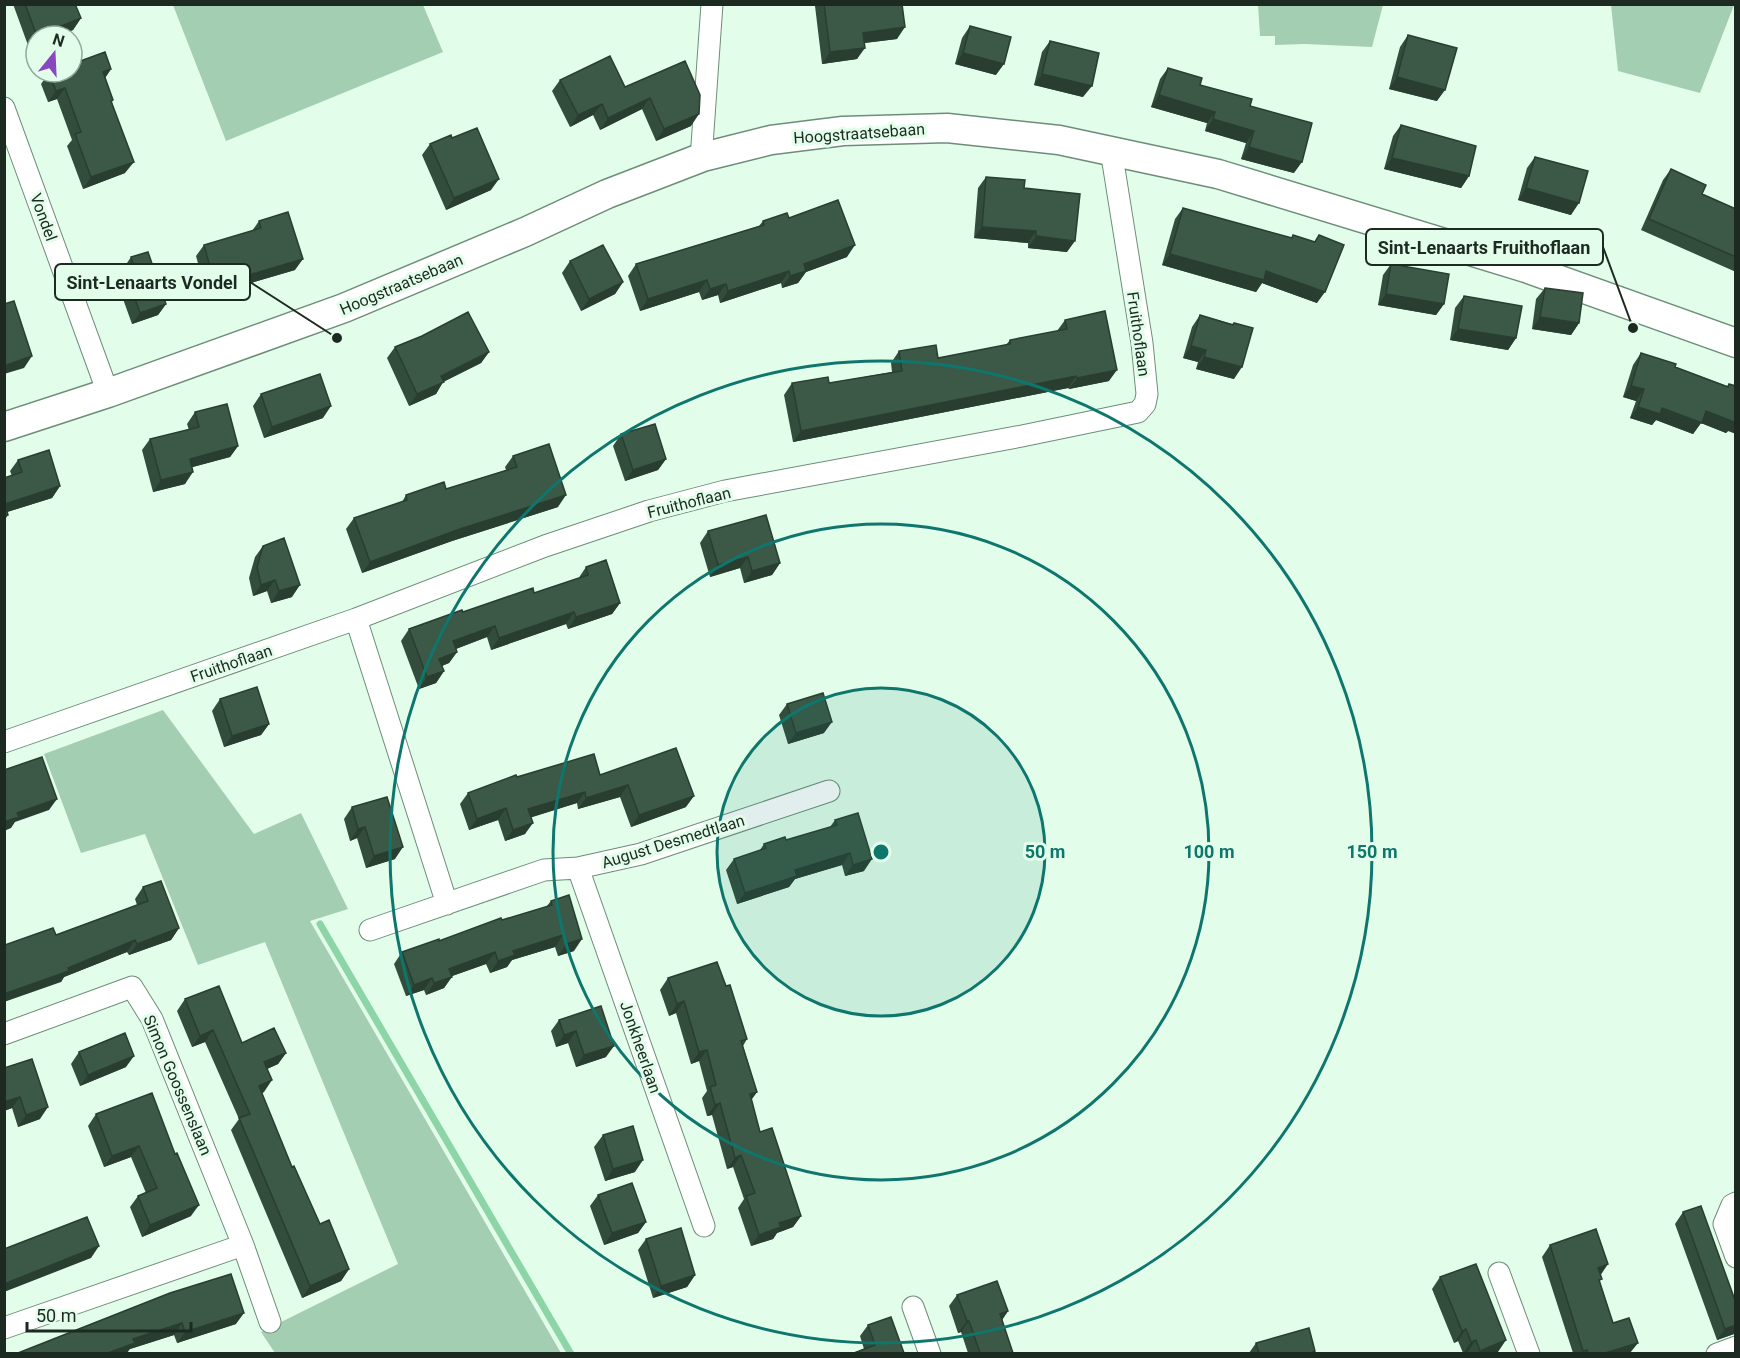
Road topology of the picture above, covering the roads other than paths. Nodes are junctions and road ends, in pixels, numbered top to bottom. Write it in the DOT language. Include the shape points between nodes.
graph roads {
  1 [pos="712,4"];
  2 [pos="4,108"];
  3 [pos="1111,150"];
  4 [pos="703,157"];
  5 [pos="1736,343"];
  6 [pos="108,393"];
  7 [pos="4,427"];
  8 [pos="356,619"];
  9 [pos="4,742"];
  10 [pos="829,791"];
  11 [pos="578,868"];
  12 [pos="447,904"];
  13 [pos="370,930"];
  14 [pos="4,1034"];
  15 [pos="1736,1203"];
  16 [pos="704,1226"];
  17 [pos="243,1245"];
  18 [pos="1736,1257"];
  19 [pos="1499,1273"];
  20 [pos="913,1307"];
  21 [pos="270,1322"];
  22 [pos="4,1328"];
  23 [pos="1736,1347"];
  24 [pos="930,1353"];
  25 [pos="1529,1353"];
  26 [pos="1717,1353"];
  1 -- 4 [label="street"];
  2 -- 6 [label="street, Vondel"];
  3 -- 4 [label="main road, Hoogstraatsebaan" via="947,128 843,131 771,140"];
  3 -- 5 [label="main road, Hoogstraatsebaan" via="1218,174 1526,268"];
  3 -- 8 [label="street, Fruithoflaan" via="1142,343 1147,394 1138,412 725,492 649,511 544,546"];
  4 -- 6 [label="main road, Hoogstraatsebaan" via="607,194 344,308"];
  6 -- 7 [label="main road, Hoogstraatsebaan"];
  8 -- 9 [label="street, Fruithoflaan"];
  8 -- 12 [label="street"];
  10 -- 11 [label="street, August Desmedtlaan" via="641,854"];
  11 -- 12 [label="street, August Desmedtlaan" via="544,870"];
  11 -- 16 [label="street, Jonkheerlaan"];
  12 -- 13 [label="street, August Desmedtlaan"];
  14 -- 17 [label="street, Simon Goossenslaan" via="132,987 152,1019"];
  15 -- 18 [label="street" via="1724,1224"];
  17 -- 21 [label="street, Simon Goossenslaan"];
  17 -- 22 [label="street"];
  19 -- 25 [label="street"];
  20 -- 24 [label="street"];
  23 -- 26 [label="street"];
}
